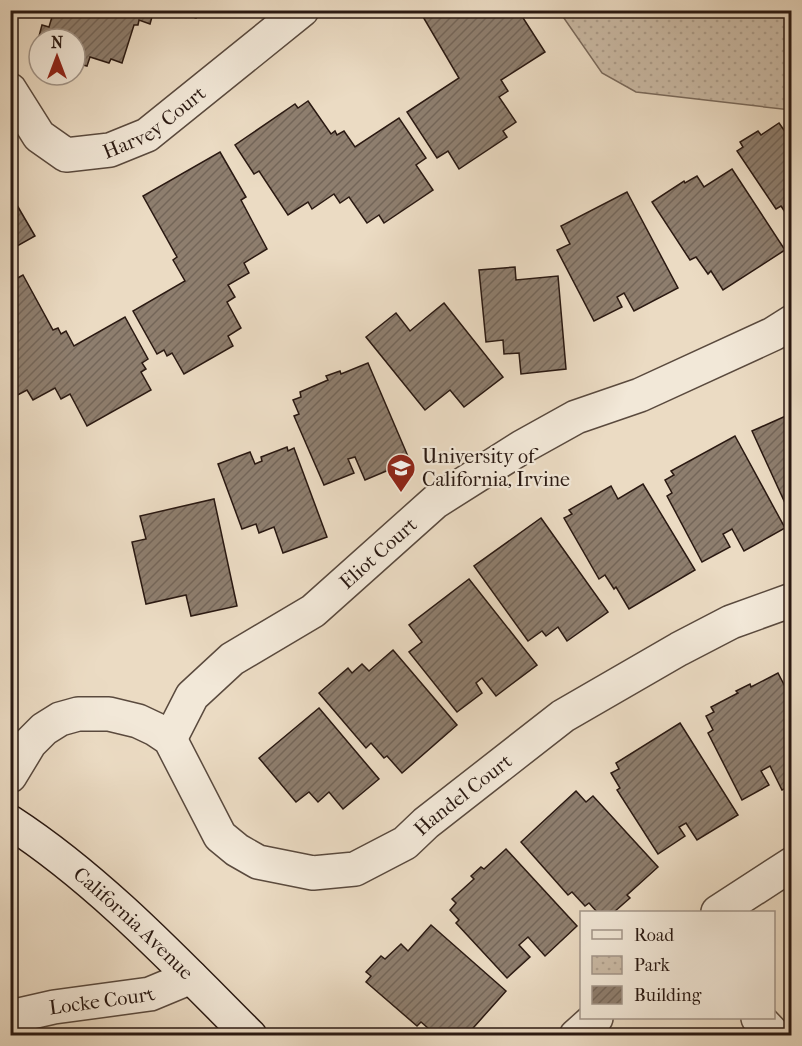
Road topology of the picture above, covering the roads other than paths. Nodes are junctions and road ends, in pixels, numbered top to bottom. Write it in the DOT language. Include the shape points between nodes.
graph roads {
  1 [pos="302,10"];
  2 [pos="10,90"];
  3 [pos="792,322"];
  4 [pos="792,600"];
  5 [pos="170,740"];
  6 [pos="10,776"];
  7 [pos="10,822"];
  8 [pos="792,864"];
  9 [pos="720,911"];
  10 [pos="191,977"];
  11 [pos="10,1017"];
  12 [pos="594,1019"];
  13 [pos="760,1019"];
  14 [pos="250,1035"];
  15 [pos="576,1035"];
  16 [pos="776,1035"];
  1 -- 2 [label="street, Harvey Court" via="147,135 110,150 66,155 39,136"];
  3 -- 5 [label="street, Eliot Court" via="640,395 576,417 435,502 313,611 232,659 192,696"];
  4 -- 5 [label="street, Handel Court" via="731,622 563,717 405,843 355,869 313,873 258,862 237,850 220,836"];
  5 -- 6 [label="street" via="138,721 109,714 78,714 44,729 30,743"];
  7 -- 10 [label="street, California Avenue" via="87,879"];
  8 -- 9 [label="street"];
  10 -- 11 [label="street, Locke Court" via="150,994"];
  10 -- 14 [label="street, California Avenue"];
  12 -- 15 [label="street"];
  13 -- 16 [label="street"];
}
